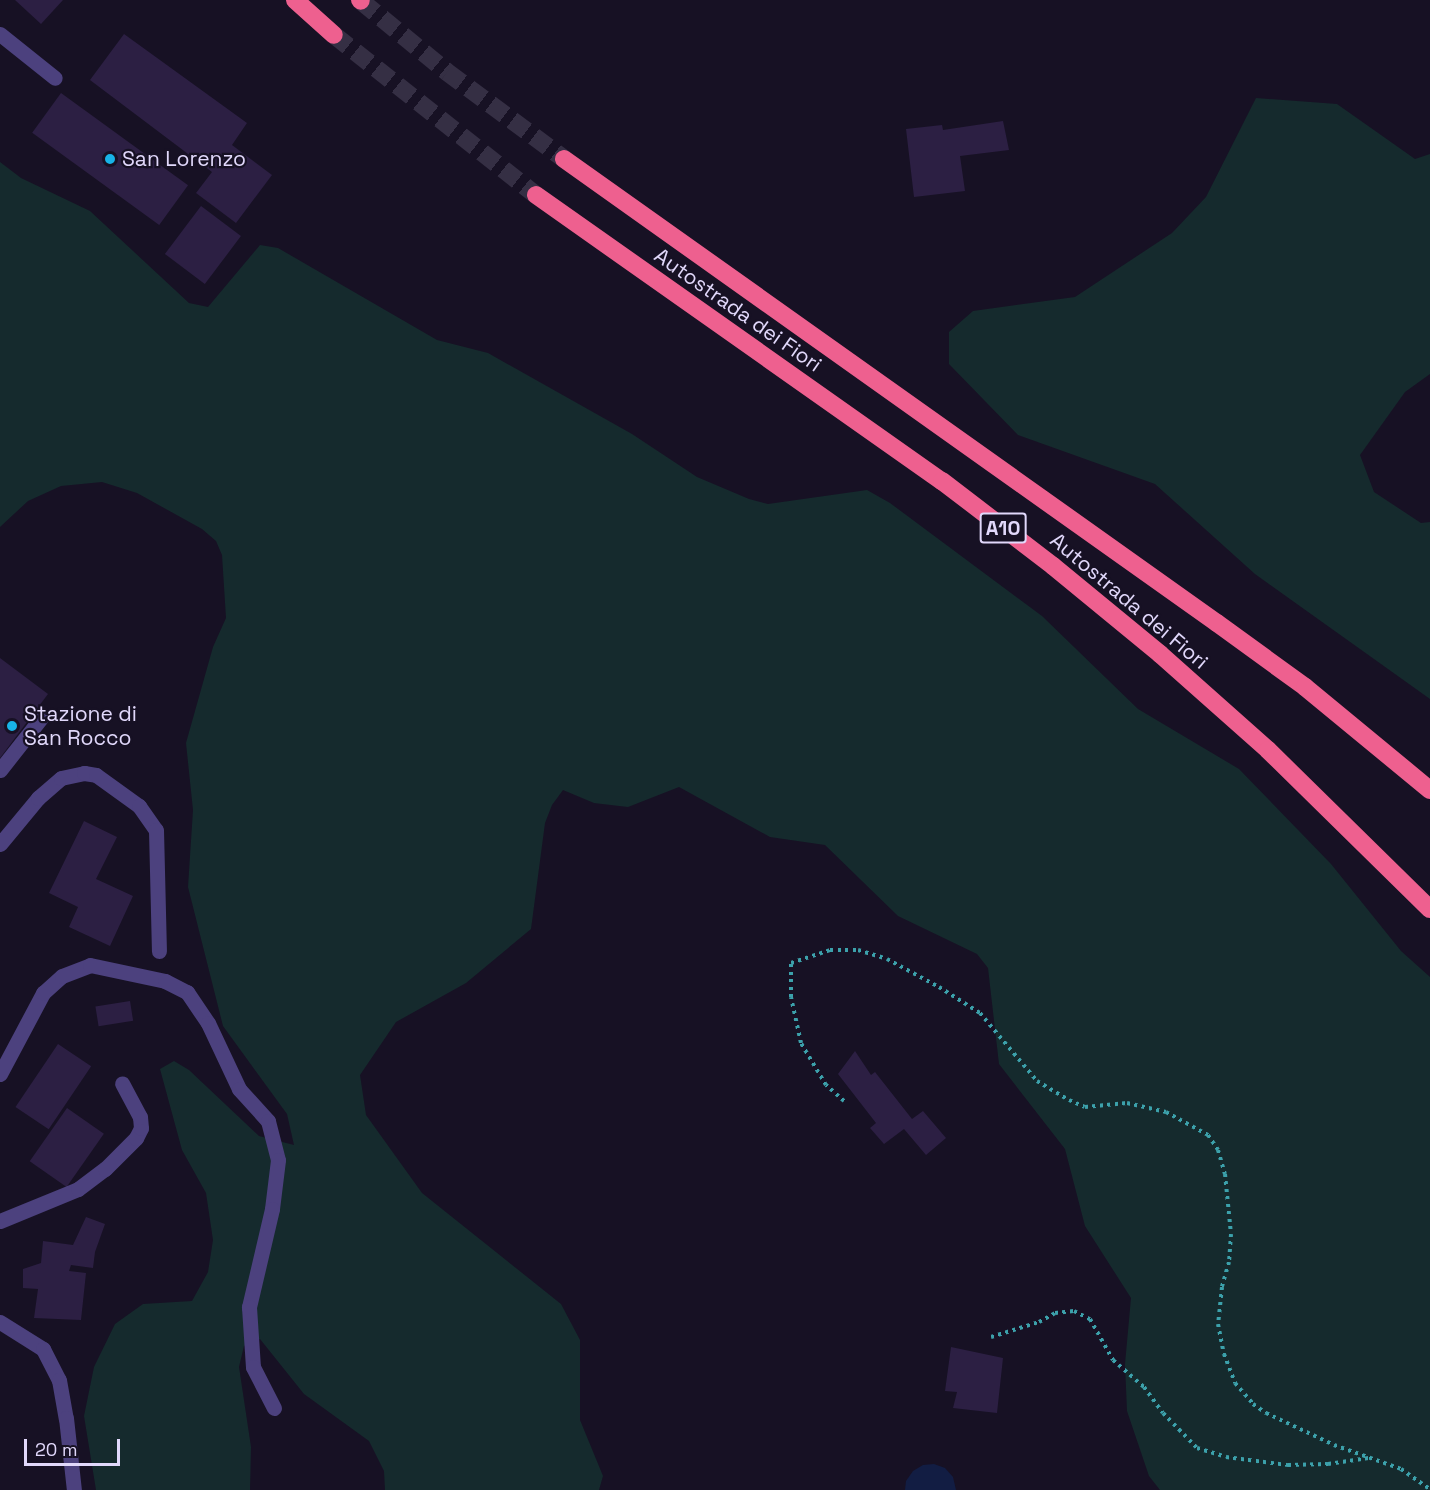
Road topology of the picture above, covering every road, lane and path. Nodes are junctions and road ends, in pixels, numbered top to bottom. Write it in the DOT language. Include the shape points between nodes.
graph roads {
  1 [pos="295,0"];
  2 [pos="0,34"];
  3 [pos="334,35"];
  4 [pos="55,78"];
  5 [pos="564,159"];
  6 [pos="536,195"];
  7 [pos="41,718"];
  8 [pos="0,770"];
  9 [pos="1430,789"];
  10 [pos="0,844"];
  11 [pos="1430,909"];
  12 [pos="159,951"];
  13 [pos="0,1074"];
  14 [pos="122,1083"];
  15 [pos="844,1101"];
  16 [pos="0,1221"];
  17 [pos="0,1322"];
  18 [pos="991,1337"];
  19 [pos="274,1408"];
  20 [pos="1370,1458"];
  21 [pos="1430,1489"];
  22 [pos="74,1490"];
  1 -- 3 [label="highway"];
  2 -- 4 [label="street"];
  5 -- 9 [label="highway, Autostrada dei Fiori / A10" via="1226,629 1305,687"];
  6 -- 11 [label="highway, Autostrada dei Fiori / A10" via="942,481 1053,566 1259,743"];
  7 -- 8 [label="street"];
  10 -- 12 [label="street" via="38,798 61,778 84,773 96,775 139,806 156,830"];
  13 -- 19 [label="street" via="43,993 62,976 90,965 165,981 187,992 208,1023 239,1089 268,1121 278,1160 272,1209 249,1307 253,1367"];
  14 -- 16 [label="street" via="140,1117 141,1128 136,1138 78,1189"];
  15 -- 20 [label="path" via="826,1085 801,1043 791,997 791,963 830,950 858,950 887,959 980,1014 1037,1081 1069,1100 1085,1107 1127,1103 1166,1112 1208,1135 1218,1150 1225,1174 1231,1234 1218,1324 1235,1383 1266,1413"];
  17 -- 22 [label="street" via="43,1349 59,1380"];
  18 -- 20 [label="path" via="1055,1313 1074,1311 1090,1319 1113,1360 1143,1387 1197,1448 1245,1461 1288,1465"];
  20 -- 21 [label="path" via="1401,1469"];
}
